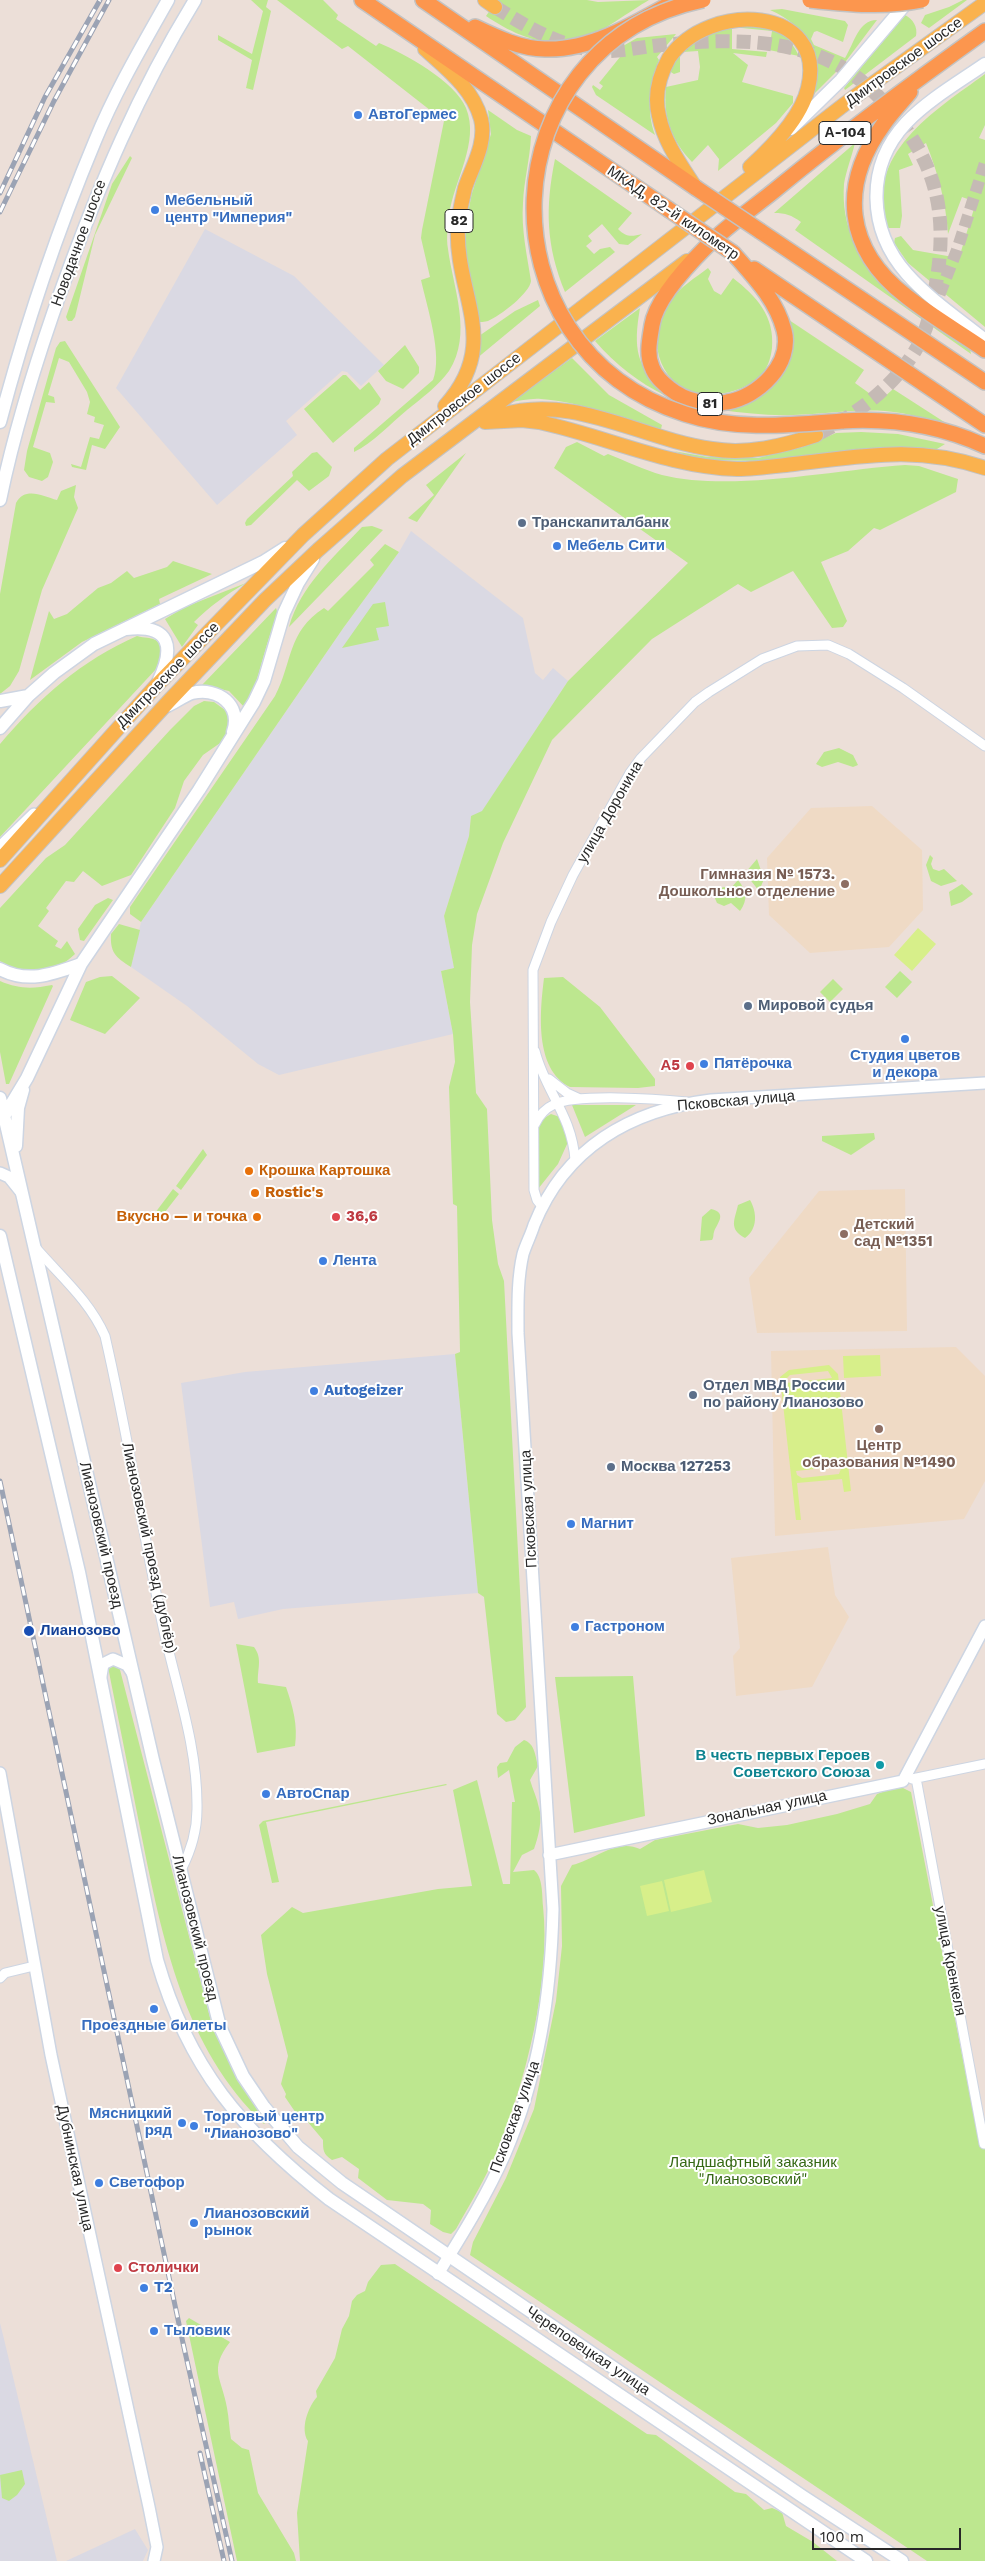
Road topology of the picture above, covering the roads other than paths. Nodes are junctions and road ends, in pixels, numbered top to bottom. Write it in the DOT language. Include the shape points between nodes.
graph roads {
  1 [pos="168,0"];
  2 [pos="195,0"];
  3 [pos="362,0"];
  4 [pos="677,0"];
  5 [pos="704,0"];
  6 [pos="810,0"];
  7 [pos="909,0"];
  8 [pos="922,0"];
  9 [pos="428,3"];
  10 [pos="985,3"];
  11 [pos="400,25"];
  12 [pos="985,31"];
  13 [pos="985,64"];
  14 [pos="926,73"];
  15 [pos="763,156"];
  16 [pos="696,188"];
  17 [pos="702,214"];
  18 [pos="708,246"];
  19 [pos="733,253"];
  20 [pos="985,340"];
  21 [pos="985,350"];
  22 [pos="985,382"];
  23 [pos="0,422"];
  24 [pos="485,422"];
  25 [pos="985,425"];
  26 [pos="419,434"];
  27 [pos="816,436"];
  28 [pos="451,439"];
  29 [pos="985,446"];
  30 [pos="985,468"];
  31 [pos="0,500"];
  32 [pos="303,535"];
  33 [pos="318,550"];
  34 [pos="119,630"];
  35 [pos="155,687"];
  36 [pos="28,696"];
  37 [pos="0,701"];
  38 [pos="163,708"];
  39 [pos="0,728"];
  40 [pos="228,745"];
  41 [pos="985,746"];
  42 [pos="57,795"];
  43 [pos="0,847"];
  44 [pos="0,860"];
  45 [pos="1,885"];
  46 [pos="82,964"];
  47 [pos="0,969"];
  48 [pos="532,1041"];
  49 [pos="543,1073"];
  50 [pos="27,1078"];
  51 [pos="985,1083"];
  52 [pos="0,1098"];
  53 [pos="580,1099"];
  54 [pos="559,1102"];
  55 [pos="690,1102"];
  56 [pos="18,1108"];
  57 [pos="1,1118"];
  58 [pos="534,1125"];
  59 [pos="575,1160"];
  60 [pos="16,1162"];
  61 [pos="0,1173"];
  62 [pos="24,1197"];
  63 [pos="542,1206"];
  64 [pos="0,1236"];
  65 [pos="35,1247"];
  66 [pos="985,1626"];
  67 [pos="101,1676"];
  68 [pos="134,1676"];
  69 [pos="985,1764"];
  70 [pos="0,1773"];
  71 [pos="916,1778"];
  72 [pos="902,1781"];
  73 [pos="549,1855"];
  74 [pos="181,1870"];
  75 [pos="34,1966"];
  76 [pos="0,1978"];
  77 [pos="282,2130"];
  78 [pos="984,2144"];
  79 [pos="274,2153"];
  80 [pos="449,2256"];
  81 [pos="438,2274"];
  82 [pos="154,2561"];
  83 [pos="866,2561"];
  84 [pos="902,2561"];
  1 -- 23 [label="main road, Новодачное шоссе" via="95,141 36,305"];
  2 -- 31 [label="main road, Новодачное шоссе" via="137,104 87,220 30,386"];
  3 -- 11 [label="highway, МКАД, 82-й километр"];
  4 -- 9 [label="highway" via="592,41 567,48 544,49 497,37"];
  5 -- 29 [label="highway, bridge" via="668,10 619,37 590,63 559,106 545,139 535,180 534,215 542,275 568,329 610,374 657,404 705,420 763,426 888,420 942,429"];
  6 -- 8 [label="highway, bridge" via="900,5"];
  7 -- 15 [label="main road" via="841,80"];
  9 -- 16 [label="highway"];
  10 -- 17 [label="main road, Дмитровское шоссе" via="850,100"];
  11 -- 19 [label="highway, МКАД, 82-й километр, bridge"];
  11 -- 26 [label="main road, 82" via="466,89 482,121 482,135 464,194 458,228 459,252 475,339 463,383"];
  12 -- 14 [label="highway, Дмитровское шоссе"];
  13 -- 20 [label="main road" via="918,112 896,135 878,174 875,202 884,241 898,264 924,291"];
  14 -- 18 [label="highway, Дмитровское шоссе / А-104" via="845,133"];
  14 -- 21 [label="highway" via="882,125 865,156 855,190 856,230 867,254 887,280"];
  15 -- 16 [label="main road" via="803,101 810,78 808,57 797,35 778,21 757,14 724,16 704,23 672,52 658,86 657,101 670,146"];
  15 -- 17 [label="main road"];
  16 -- 22 [label="highway, bridge"];
  17 -- 26 [label="main road, Дмитровское шоссе"];
  18 -- 19 [label="highway, 81" via="663,299 653,318 651,332 651,367 660,380 690,400 708,404 728,402 761,386 781,363 785,332 780,320 772,302"];
  18 -- 28 [label="main road, Дмитровское шоссе"];
  19 -- 25 [label="highway, МКАД, 82-й километр"];
  24 -- 27 [label="main road" via="523,409 562,409 712,450 769,448"];
  24 -- 28 [label="main road"];
  24 -- 30 [label="main road" via="541,422 705,466 739,469 902,453 955,458"];
  26 -- 32 [label="main road, Дмитровское шоссе"];
  28 -- 33 [label="main road, Дмитровское шоссе" via="385,490"];
  32 -- 34 [label="main road" via="263,562"];
  32 -- 35 [label="main road, Дмитровское шоссе"];
  33 -- 38 [label="main road, Дмитровское шоссе"];
  33 -- 40 [label="main road" via="284,613 264,681"];
  34 -- 35 [label="main road" via="149,629 163,637 168,660"];
  34 -- 36 [label="main road" via="78,655"];
  35 -- 42 [label="main road, Дмитровское шоссе"];
  36 -- 37 [label="main road"];
  36 -- 39 [label="main road"];
  38 -- 40 [label="main road" via="192,694 214,692 232,706 236,715"];
  38 -- 45 [label="main road, Дмитровское шоссе"];
  40 -- 46 [label="main road"];
  41 -- 48 [label="street, улица Доронина" via="904,688 849,654 828,645 797,646 762,659 734,675 695,702 641,758 573,876 533,970"];
  42 -- 43 [label="street"];
  42 -- 44 [label="main road, Дмитровское шоссе"];
  46 -- 47 [label="main road" via="40,977 18,977"];
  46 -- 50 [label="main road"];
  48 -- 49 [label="street"];
  48 -- 58 [label="street, улица Доронина"];
  49 -- 53 [label="street" via="557,1087"];
  49 -- 54 [label="street"];
  50 -- 56 [label="main road"];
  50 -- 57 [label="main road"];
  51 -- 55 [label="street, Псковская улица"];
  52 -- 57 [label="main road, Лианозовский проезд"];
  53 -- 54 [label="street"];
  53 -- 55 [label="street" via="645,1098"];
  54 -- 58 [label="street" via="542,1113"];
  54 -- 59 [label="street" via="574,1142"];
  55 -- 59 [label="street, Псковская улица" via="638,1119 595,1144"];
  56 -- 57 [label="main road"];
  56 -- 60 [label="main road"];
  57 -- 60 [label="main road, Лианозовский проезд"];
  58 -- 63 [label="street, улица Доронина" via="534,1190"];
  59 -- 63 [label="street, Псковская улица" via="559,1178"];
  60 -- 62 [label="main road, Лианозовский проезд"];
  61 -- 62 [label="street" via="16,1183"];
  62 -- 65 [label="main road, Лианозовский проезд"];
  63 -- 73 [label="street, Псковская улица" via="524,1252 518,1293 518,1334"];
  64 -- 67 [label="main road, Лианозовский проезд"];
  65 -- 68 [label="main road, Лианозовский проезд"];
  65 -- 74 [label="street, Лианозовский проезд (дублёр)" via="78,1291 96,1316 105,1336 162,1624 190,1742 196,1824"];
  66 -- 72 [label="street"];
  67 -- 68 [label="street" via="103,1664 113,1659 127,1665"];
  67 -- 79 [label="main road, Лианозовский проезд" via="163,1979 176,2015 208,2076 235,2112"];
  68 -- 74 [label="main road, Лианозовский проезд"];
  69 -- 71 [label="street"];
  70 -- 75 [label="street, Дубнинская улица"];
  71 -- 72 [label="street"];
  71 -- 78 [label="street, улица Кренкеля"];
  72 -- 73 [label="street, Зональная улица"];
  73 -- 80 [label="street, Псковская улица" via="553,1909 551,1975 534,2072 493,2180"];
  74 -- 77 [label="main road, Лианозовский проезд" via="220,2026 243,2076"];
  75 -- 76 [label="street" via="5,1973"];
  75 -- 82 [label="street, Дубнинская улица" via="149,2507 157,2547"];
  77 -- 80 [label="main road, Череповецкая улица" via="342,2183"];
  79 -- 81 [label="main road, Череповецкая улица" via="329,2199"];
  80 -- 81 [label="street, Псковская улица"];
  80 -- 84 [label="main road, Череповецкая улица"];
  81 -- 83 [label="main road, Череповецкая улица"];
}
